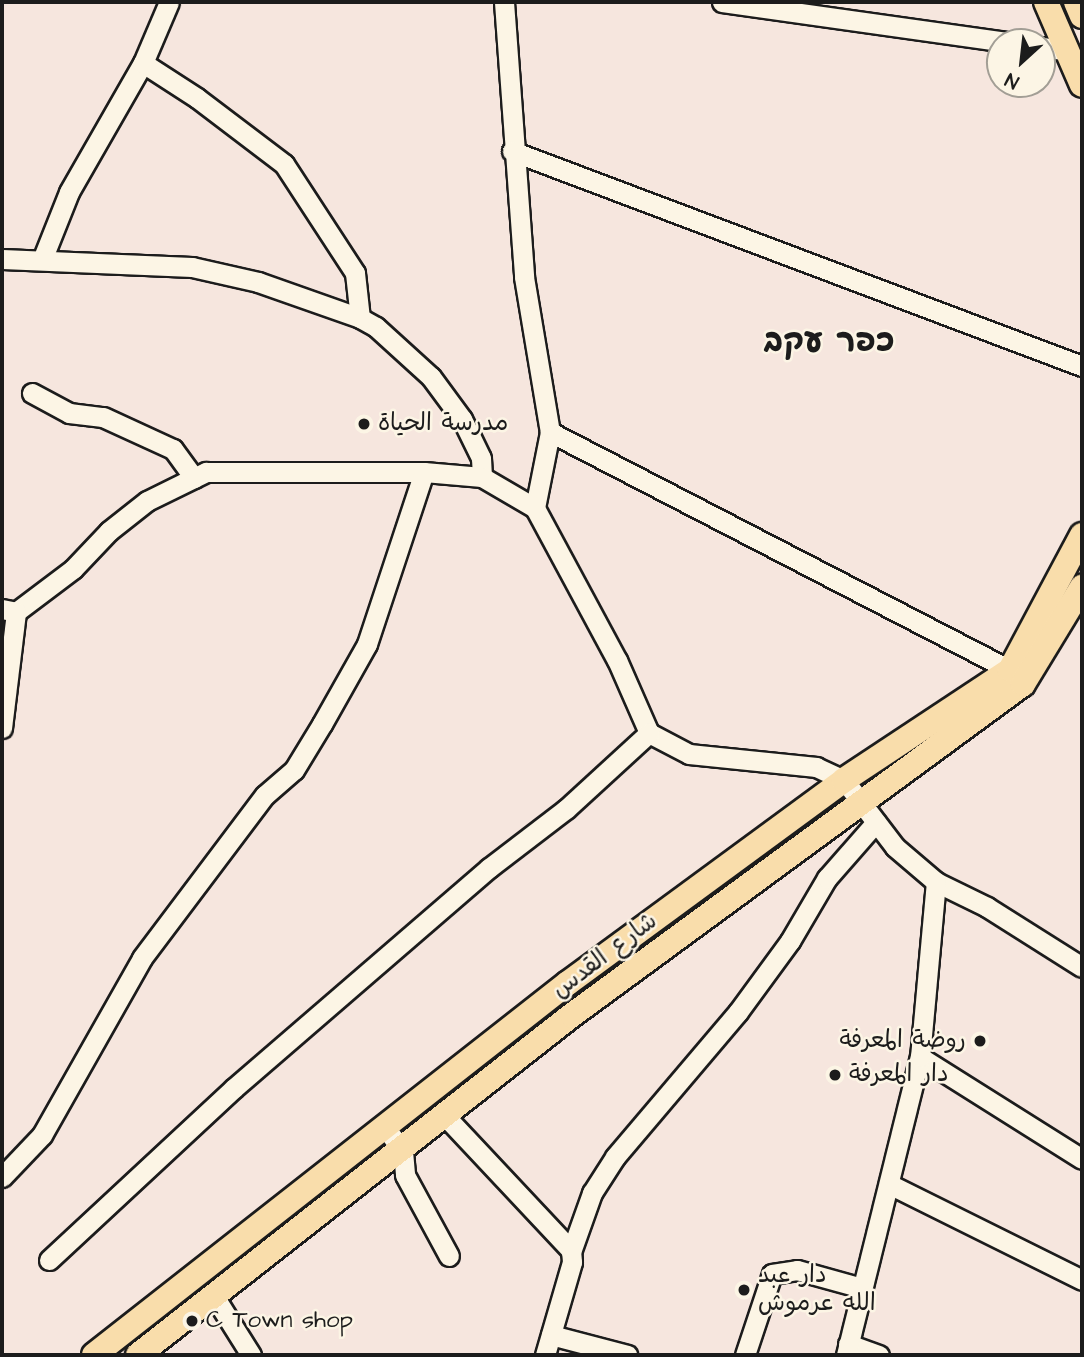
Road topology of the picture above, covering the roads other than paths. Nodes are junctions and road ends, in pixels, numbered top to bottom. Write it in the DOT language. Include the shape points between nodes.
graph roads {
  1 [pos="169,2"];
  2 [pos="504,2"];
  3 [pos="722,2"];
  4 [pos="1046,2"];
  5 [pos="1076,2"];
  6 [pos="1082,16"];
  7 [pos="986,39"];
  8 [pos="1056,49"];
  9 [pos="1069,51"];
  10 [pos="142,63"];
  11 [pos="1082,85"];
  12 [pos="512,151"];
  13 [pos="2,259"];
  14 [pos="42,260"];
  15 [pos="360,318"];
  16 [pos="1082,366"];
  17 [pos="32,393"];
  18 [pos="550,432"];
  19 [pos="424,472"];
  20 [pos="482,477"];
  21 [pos="194,478"];
  22 [pos="535,508"];
  23 [pos="1082,536"];
  24 [pos="1082,587"];
  25 [pos="9,610"];
  26 [pos="1010,670"];
  27 [pos="2,728"];
  28 [pos="649,733"];
  29 [pos="844,780"];
  30 [pos="860,801"];
  31 [pos="876,822"];
  32 [pos="936,882"];
  33 [pos="1082,967"];
  34 [pos="920,1057"];
  35 [pos="446,1117"];
  36 [pos="384,1126"];
  37 [pos="403,1151"];
  38 [pos="1082,1159"];
  39 [pos="2,1177"];
  40 [pos="891,1185"];
  41 [pos="571,1252"];
  42 [pos="449,1256"];
  43 [pos="49,1260"];
  44 [pos="1082,1280"];
  45 [pos="862,1288"];
  46 [pos="214,1296"];
  47 [pos="551,1335"];
  48 [pos="847,1350"];
  49 [pos="94,1355"];
  50 [pos="138,1355"];
  51 [pos="251,1355"];
  52 [pos="545,1355"];
  53 [pos="627,1355"];
  54 [pos="745,1355"];
  55 [pos="879,1355"];
  1 -- 10 [label="street"];
  2 -- 12 [label="street"];
  3 -- 7 [label="street"];
  4 -- 9 [label="main road"];
  5 -- 6 [label="main road"];
  8 -- 9 [label="street"];
  9 -- 11 [label="main road"];
  10 -- 14 [label="street" via="69,192"];
  10 -- 15 [label="street" via="197,97 284,164 355,273"];
  12 -- 16 [label="street"];
  12 -- 18 [label="street" via="524,277"];
  13 -- 14 [label="street"];
  14 -- 15 [label="street" via="192,267 258,282"];
  15 -- 20 [label="street" via="431,377 462,419 481,458"];
  17 -- 21 [label="street" via="69,413 103,417 173,449"];
  18 -- 22 [label="street"];
  18 -- 26 [label="street"];
  19 -- 20 [label="street"];
  19 -- 21 [label="street" via="206,472"];
  19 -- 39 [label="street" via="367,644 322,724 293,770 265,795 142,958 42,1135"];
  20 -- 22 [label="street"];
  21 -- 25 [label="street" via="147,502 109,531 73,569"];
  22 -- 28 [label="street" via="617,660"];
  23 -- 26 [label="main road, شارع القدس"];
  24 -- 30 [label="main road, شارع القدس" via="1023,684"];
  25 -- 27 [label="street"];
  26 -- 29 [label="main road, شارع القدس"];
  28 -- 29 [label="street" via="690,754 816,767"];
  28 -- 43 [label="street" via="566,809 489,868 234,1088"];
  29 -- 30 [label="street"];
  29 -- 36 [label="main road, شارع القدس" via="568,982"];
  30 -- 31 [label="street"];
  30 -- 35 [label="main road, شارع القدس" via="718,911 572,1015"];
  31 -- 32 [label="street" via="895,847"];
  31 -- 41 [label="street" via="827,878 790,941 738,1012 615,1157 592,1193"];
  32 -- 33 [label="street" via="987,907"];
  32 -- 34 [label="street"];
  34 -- 38 [label="street"];
  34 -- 40 [label="street"];
  35 -- 37 [label="main road, شارع القدس"];
  35 -- 41 [label="street" via="561,1235"];
  36 -- 37 [label="street"];
  36 -- 49 [label="main road, شارع القدس"];
  37 -- 42 [label="street" via="405,1175"];
  37 -- 46 [label="main road, شارع القدس"];
  40 -- 44 [label="street"];
  40 -- 45 [label="street"];
  41 -- 47 [label="street"];
  45 -- 48 [label="street"];
  45 -- 54 [label="street" via="796,1270 772,1274"];
  46 -- 50 [label="main road, شارع القدس"];
  46 -- 51 [label="street"];
  47 -- 52 [label="street"];
  47 -- 53 [label="street"];
  48 -- 55 [label="street"];
}
